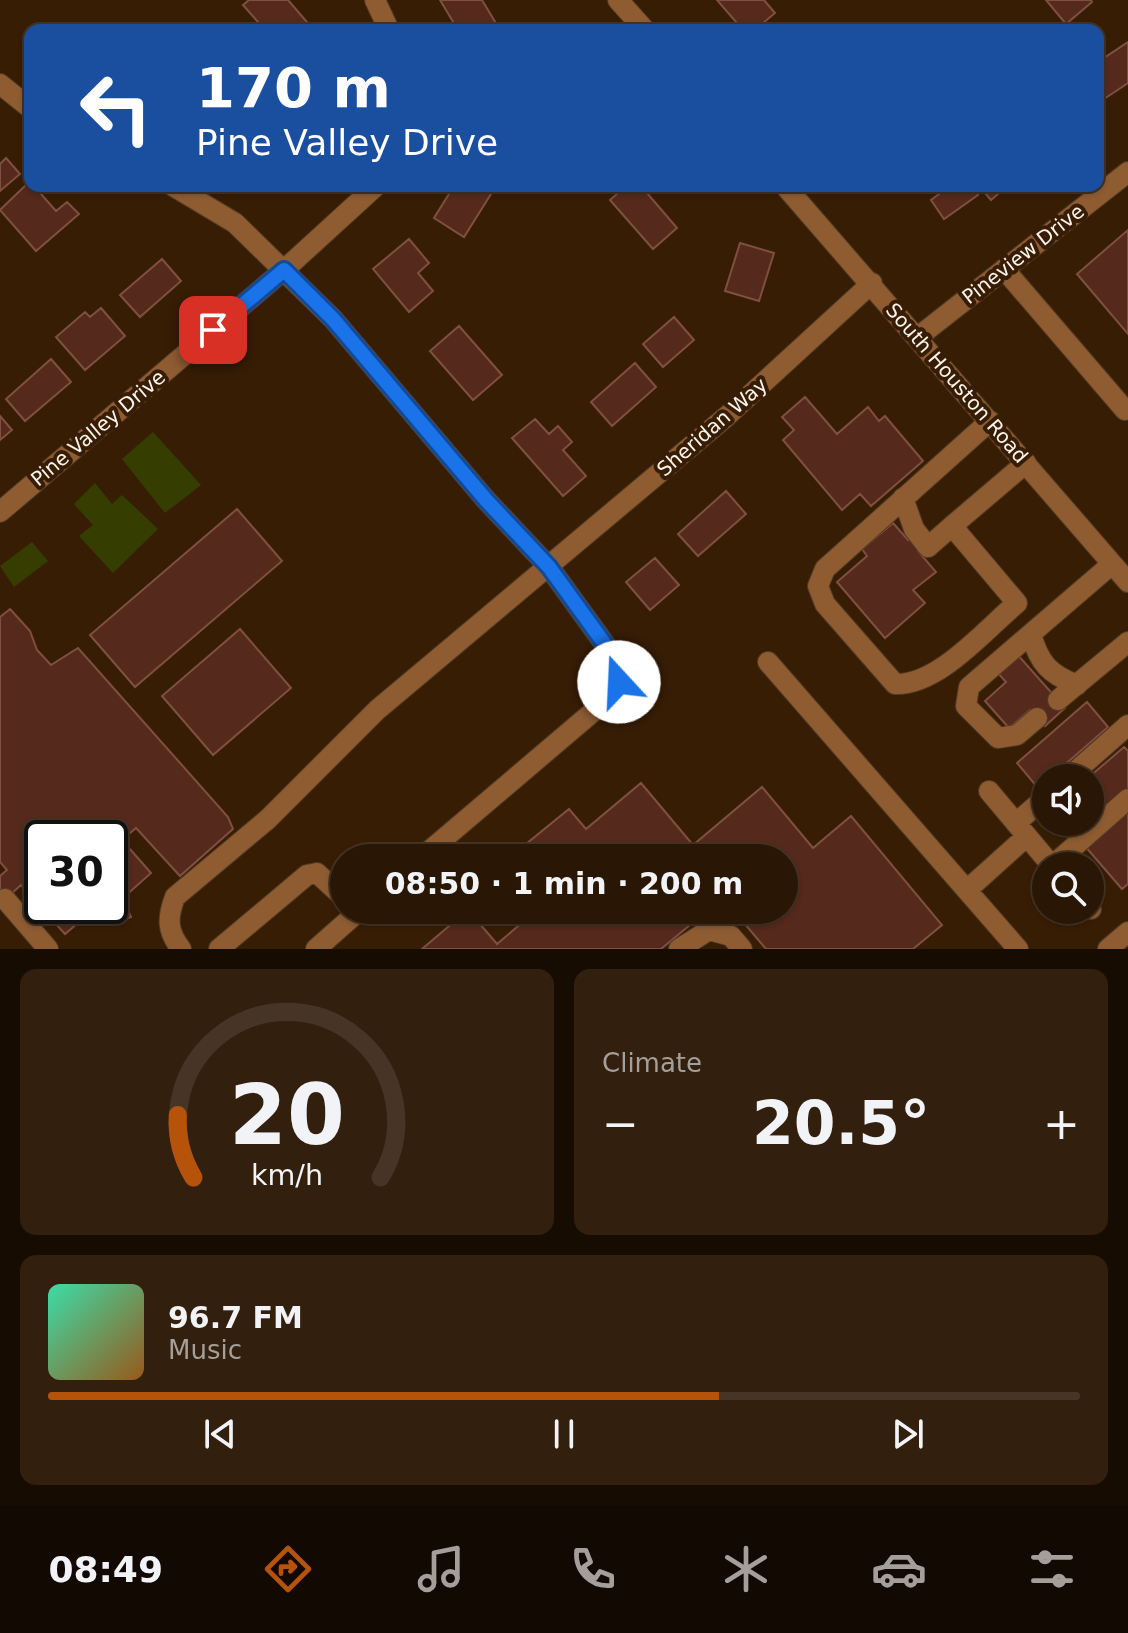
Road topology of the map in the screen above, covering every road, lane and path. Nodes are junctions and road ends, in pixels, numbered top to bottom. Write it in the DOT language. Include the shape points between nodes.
graph roads {
  1 [pos="375,0"];
  2 [pos="618,0"];
  3 [pos="386,24"];
  4 [pos="640,24"];
  5 [pos="0,84"];
  6 [pos="24,103"];
  7 [pos="1128,172"];
  8 [pos="1104,191"];
  9 [pos="183,192"];
  10 [pos="369,192"];
  11 [pos="790,192"];
  12 [pos="1102,192"];
  13 [pos="1004,269"];
  14 [pos="284,270"];
  15 [pos="872,283"];
  16 [pos="918,337"];
  17 [pos="1125,410"];
  18 [pos="990,421"];
  19 [pos="1026,463"];
  20 [pos="903,498"];
  21 [pos="0,512"];
  22 [pos="952,526"];
  23 [pos="1112,564"];
  24 [pos="549,567"];
  25 [pos="1128,582"];
  26 [pos="1031,634"];
  27 [pos="1128,642"];
  28 [pos="768,662"];
  29 [pos="1077,685"];
  30 [pos="1058,700"];
  31 [pos="1037,718"];
  32 [pos="1128,725"];
  33 [pos="1084,764"];
  34 [pos="989,791"];
  35 [pos="1128,799"];
  36 [pos="1032,816"];
  37 [pos="1022,830"];
  38 [pos="437,844"];
  39 [pos="1040,852"];
  40 [pos="1068,852"];
  41 [pos="330,882"];
  42 [pos="967,890"];
  43 [pos="5,899"];
  44 [pos="339,924"];
  45 [pos="1128,932"];
  46 [pos="48,949"];
  47 [pos="181,949"];
  48 [pos="219,949"];
  49 [pos="316,949"];
  50 [pos="679,949"];
  51 [pos="742,949"];
  52 [pos="1018,949"];
  53 [pos="1108,949"];
  1 -- 3 [label="street"];
  2 -- 4 [label="street"];
  5 -- 6 [label="street"];
  7 -- 8 [label="street, Pineview Drive"];
  9 -- 14 [label="street" via="235,223"];
  10 -- 14 [label="street, Pine Valley Drive"];
  11 -- 15 [label="street, South Houston Road"];
  12 -- 13 [label="street, Pineview Drive"];
  13 -- 16 [label="street, Pineview Drive"];
  13 -- 17 [label="street"];
  14 -- 21 [label="street, Pine Valley Drive"];
  14 -- 24 [label="street"];
  15 -- 16 [label="street, South Houston Road"];
  15 -- 24 [label="street, Sheridan Way" via="727,416"];
  16 -- 18 [label="street, South Houston Road"];
  18 -- 19 [label="street, South Houston Road"];
  18 -- 20 [label="street"];
  19 -- 22 [label="street"];
  19 -- 23 [label="street, South Houston Road"];
  20 -- 22 [label="street" via="914,529 928,547"];
  20 -- 22 [label="street" via="825,569 818,586 825,604 895,684 931,677 1017,603"];
  23 -- 25 [label="street, South Houston Road"];
  23 -- 26 [label="street"];
  24 -- 38 [label="street" via="617,661 619,682 608,699"];
  24 -- 47 [label="street, Sheridan Way" via="377,710 268,819 175,897 168,915 171,937"];
  26 -- 29 [label="street" via="1045,667"];
  26 -- 31 [label="street" via="969,687 966,706 998,738 1017,735"];
  27 -- 29 [label="street"];
  28 -- 42 [label="street"];
  29 -- 30 [label="street"];
  32 -- 33 [label="street"];
  34 -- 37 [label="street"];
  35 -- 40 [label="street"];
  36 -- 37 [label="street"];
  37 -- 39 [label="street"];
  37 -- 42 [label="street"];
  41 -- 48 [label="street" via="317,873 307,875"];
  42 -- 52 [label="street"];
  43 -- 46 [label="street"];
  44 -- 49 [label="street"];
  45 -- 53 [label="street"];
  50 -- 51 [label="street" via="709,930 731,936"];
}
